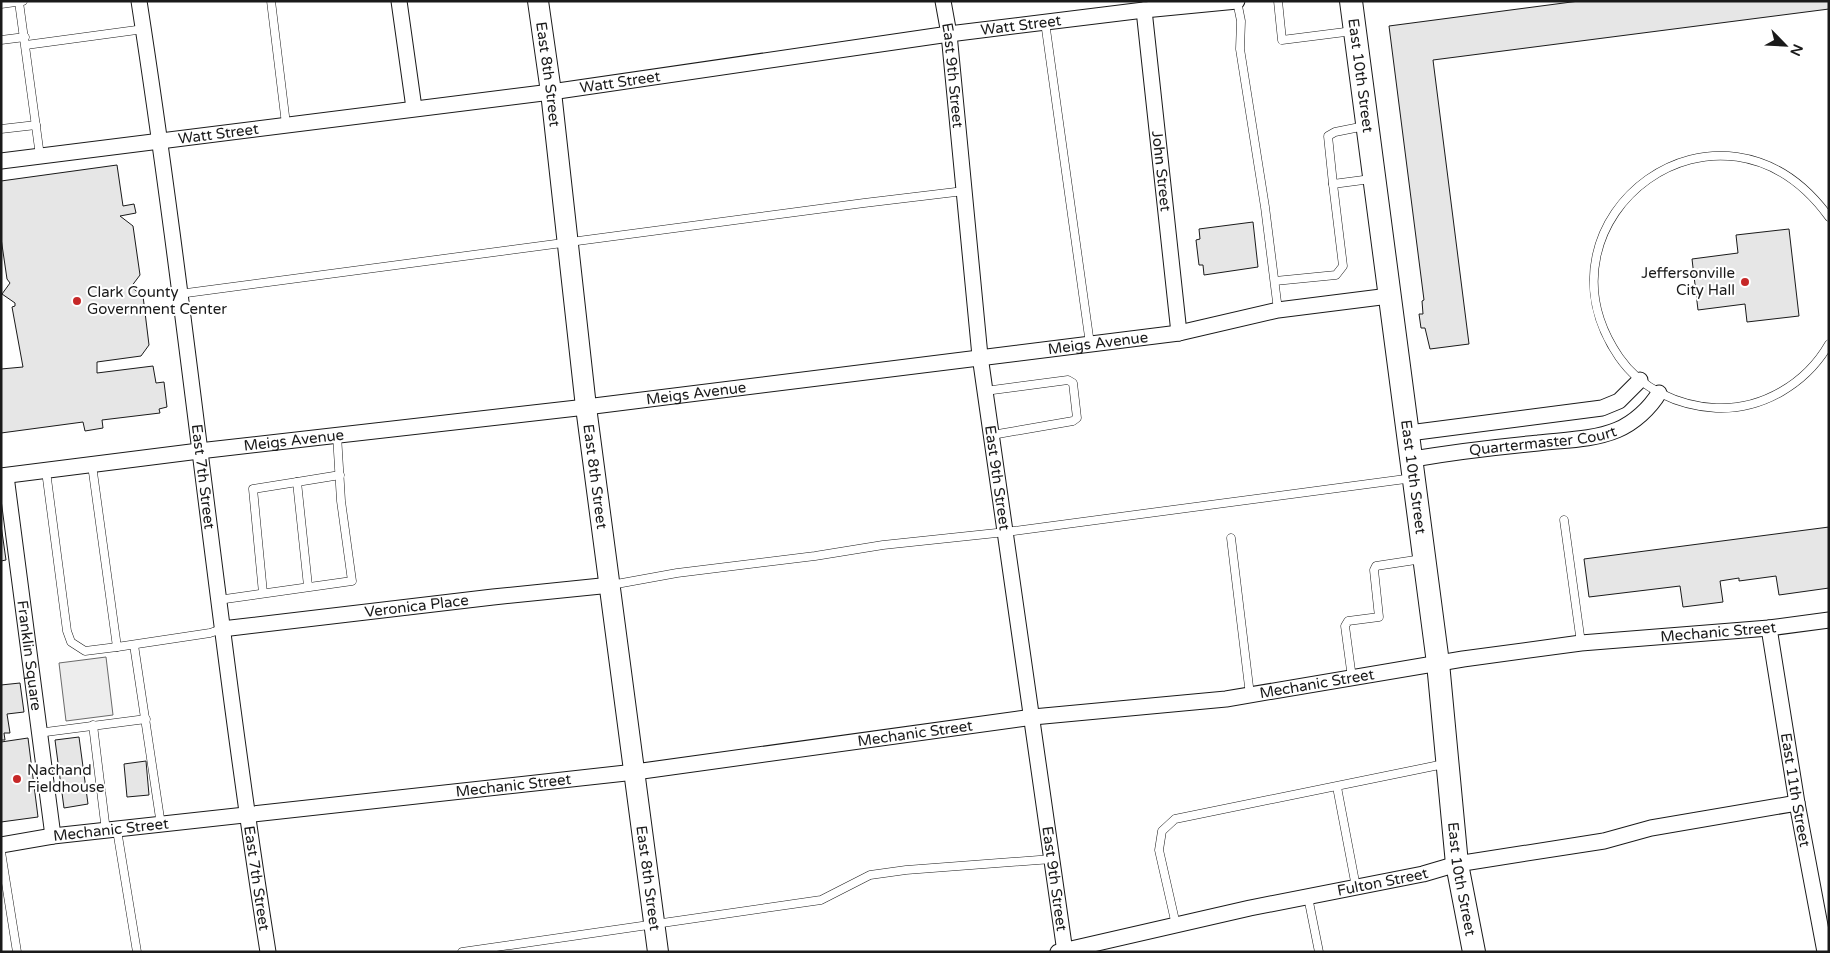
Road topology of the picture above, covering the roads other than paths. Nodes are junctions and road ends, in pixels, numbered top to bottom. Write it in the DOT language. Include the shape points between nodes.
graph roads {
  1 [pos="139,1"];
  2 [pos="270,1"];
  3 [pos="399,1"];
  4 [pos="538,1"];
  5 [pos="943,1"];
  6 [pos="1237,1"];
  7 [pos="1278,1"];
  8 [pos="1351,1"];
  9 [pos="21,2"];
  10 [pos="1,4"];
  11 [pos="1144,10"];
  12 [pos="1046,22"];
  13 [pos="144,29"];
  14 [pos="1355,31"];
  15 [pos="949,34"];
  16 [pos="1,40"];
  17 [pos="25,41"];
  18 [pos="551,92"];
  19 [pos="414,108"];
  20 [pos="286,124"];
  21 [pos="36,125"];
  22 [pos="1367,126"];
  23 [pos="1,129"];
  24 [pos="161,141"];
  25 [pos="40,156"];
  26 [pos="1,161"];
  27 [pos="1373,179"];
  28 [pos="1333,184"];
  29 [pos="964,191"];
  30 [pos="1829,217"];
  31 [pos="568,242"];
  32 [pos="1275,281"];
  33 [pos="179,294"];
  34 [pos="1389,296"];
  35 [pos="1278,310"];
  36 [pos="1179,333"];
  37 [pos="1090,344"];
  38 [pos="1829,344"];
  39 [pos="980,356"];
  40 [pos="1640,380"];
  41 [pos="985,390"];
  42 [pos="1659,393"];
  43 [pos="586,407"];
  44 [pos="1410,433"];
  45 [pos="338,435"];
  46 [pos="992,435"];
  47 [pos="199,451"];
  48 [pos="92,465"];
  49 [pos="1414,469"];
  50 [pos="46,471"];
  51 [pos="340,475"];
  52 [pos="4,476"];
  53 [pos="296,482"];
  54 [pos="1564,520"];
  55 [pos="1006,532"];
  56 [pos="1231,538"];
  57 [pos="1424,559"];
  58 [pos="611,585"];
  59 [pos="308,586"];
  60 [pos="263,593"];
  61 [pos="218,600"];
  62 [pos="1829,620"];
  63 [pos="1769,628"];
  64 [pos="222,629"];
  65 [pos="1581,643"];
  66 [pos="134,644"];
  67 [pos="117,647"];
  68 [pos="1438,663"];
  69 [pos="1352,678"];
  70 [pos="1250,695"];
  71 [pos="1033,717"];
  72 [pos="146,719"];
  73 [pos="93,725"];
  74 [pos="38,733"];
  75 [pos="1449,763"];
  76 [pos="635,772"];
  77 [pos="1336,787"];
  78 [pos="1797,803"];
  79 [pos="247,816"];
  80 [pos="161,825"];
  81 [pos="111,831"];
  82 [pos="53,836"];
  83 [pos="1,845"];
  84 [pos="1,852"];
  85 [pos="1052,859"];
  86 [pos="1457,864"];
  87 [pos="1356,887"];
  88 [pos="1308,897"];
  89 [pos="1823,913"];
  90 [pos="654,925"];
  91 [pos="1176,925"];
  92 [pos="1062,951"];
  93 [pos="17,952"];
  94 [pos="137,952"];
  95 [pos="268,952"];
  96 [pos="462,952"];
  97 [pos="658,952"];
  98 [pos="1319,952"];
  99 [pos="1474,952"];
  100 [pos="1825,952"];
  1 -- 13 [label="street, East 7th Street"];
  2 -- 20 [label="lane"];
  3 -- 19 [label="street"];
  4 -- 18 [label="main road, East 8th Street"];
  5 -- 15 [label="street, East 9th Street"];
  6 -- 11 [label="street, Watt Street"];
  6 -- 32 [label="lane" via="1241,21 1240,49"];
  7 -- 14 [label="lane" via="1282,40"];
  8 -- 14 [label="main road, East 10th Street"];
  9 -- 10 [label="lane"];
  9 -- 17 [label="lane"];
  11 -- 12 [label="street, Watt Street"];
  11 -- 36 [label="street, John Street"];
  12 -- 15 [label="street, Watt Street"];
  12 -- 37 [label="lane"];
  13 -- 17 [label="lane"];
  13 -- 24 [label="street, East 7th Street"];
  14 -- 22 [label="main road, East 10th Street"];
  15 -- 18 [label="street, Watt Street"];
  15 -- 29 [label="street, East 9th Street"];
  16 -- 17 [label="lane"];
  17 -- 21 [label="lane"];
  18 -- 19 [label="street, Watt Street"];
  18 -- 31 [label="main road, East 8th Street"];
  19 -- 20 [label="street, Watt Street"];
  20 -- 24 [label="street, Watt Street"];
  21 -- 23 [label="lane"];
  21 -- 25 [label="lane"];
  22 -- 27 [label="main road, East 10th Street"];
  22 -- 28 [label="lane" via="1328,136"];
  24 -- 25 [label="street, Watt Street"];
  24 -- 33 [label="street, East 7th Street"];
  25 -- 26 [label="street, Watt Street"];
  27 -- 28 [label="lane"];
  27 -- 34 [label="main road, East 10th Street"];
  28 -- 32 [label="lane" via="1343,266 1336,275"];
  29 -- 31 [label="lane"];
  29 -- 39 [label="street, East 9th Street"];
  30 -- 40 [label="lane" via="1797,181 1776,168 1745,158 1704,157 1680,162 1638,186 1608,225 1594,272 1600,320 1609,342"];
  31 -- 33 [label="lane"];
  31 -- 43 [label="main road, East 8th Street"];
  32 -- 35 [label="lane"];
  33 -- 47 [label="street, East 7th Street"];
  34 -- 35 [label="street, Meigs Avenue"];
  34 -- 44 [label="main road, East 10th Street"];
  35 -- 36 [label="street, Meigs Avenue"];
  36 -- 37 [label="street, Meigs Avenue"];
  37 -- 39 [label="street, Meigs Avenue"];
  38 -- 42 [label="lane" via="1808,372 1789,387 1746,406 1702,407"];
  39 -- 41 [label="street, East 9th Street"];
  39 -- 43 [label="street, Meigs Avenue"];
  40 -- 42 [label="lane"];
  40 -- 44 [label="street, Quartermaster Court" via="1619,401 1602,408"];
  41 -- 46 [label="street, East 9th Street"];
  41 -- 46 [label="lane" via="1068,380 1073,383 1077,418 1073,421"];
  42 -- 49 [label="street, Quartermaster Court" via="1654,402 1628,425 1615,431"];
  43 -- 45 [label="street, Meigs Avenue"];
  43 -- 58 [label="main road, East 8th Street"];
  44 -- 49 [label="main road, East 10th Street"];
  45 -- 47 [label="street, Meigs Avenue"];
  45 -- 51 [label="lane"];
  46 -- 55 [label="street, East 9th Street"];
  47 -- 48 [label="street, Meigs Avenue"];
  47 -- 61 [label="street, East 7th Street"];
  48 -- 50 [label="street, Meigs Avenue"];
  48 -- 67 [label="lane"];
  49 -- 55 [label="lane"];
  49 -- 57 [label="main road, East 10th Street"];
  50 -- 52 [label="street, Meigs Avenue"];
  50 -- 67 [label="lane" via="67,631 72,642 85,651"];
  51 -- 53 [label="lane"];
  51 -- 59 [label="lane" via="352,581"];
  52 -- 74 [label="street, Franklin Square"];
  53 -- 59 [label="lane"];
  53 -- 60 [label="lane" via="253,489"];
  54 -- 65 [label="lane"];
  55 -- 58 [label="lane" via="883,545"];
  55 -- 71 [label="street, East 9th Street"];
  56 -- 70 [label="lane"];
  57 -- 68 [label="main road, East 10th Street"];
  57 -- 69 [label="lane" via="1376,566 1379,617 1348,622 1345,626"];
  58 -- 64 [label="street, Veronica Place"];
  58 -- 76 [label="main road, East 8th Street"];
  59 -- 60 [label="lane"];
  60 -- 61 [label="lane"];
  61 -- 64 [label="street, East 7th Street"];
  62 -- 63 [label="street, Mechanic Street"];
  63 -- 65 [label="street, Mechanic Street"];
  63 -- 78 [label="street, East 11th Street"];
  64 -- 66 [label="lane"];
  64 -- 79 [label="street, East 7th Street"];
  65 -- 68 [label="street, Mechanic Street"];
  66 -- 67 [label="lane"];
  66 -- 72 [label="lane"];
  68 -- 69 [label="street, Mechanic Street"];
  68 -- 75 [label="main road, East 10th Street"];
  69 -- 70 [label="street, Mechanic Street"];
  70 -- 71 [label="street, Mechanic Street"];
  71 -- 76 [label="street, Mechanic Street"];
  71 -- 85 [label="street, East 9th Street"];
  72 -- 73 [label="lane"];
  72 -- 80 [label="lane"];
  73 -- 74 [label="lane"];
  73 -- 81 [label="lane"];
  74 -- 82 [label="street, Franklin Square"];
  75 -- 77 [label="lane"];
  75 -- 86 [label="main road, East 10th Street"];
  76 -- 79 [label="street, Mechanic Street"];
  76 -- 90 [label="main road, East 8th Street"];
  77 -- 87 [label="lane"];
  77 -- 91 [label="lane" via="1175,819 1162,831 1159,850"];
  78 -- 86 [label="street, Fulton Street" via="1651,828 1604,841"];
  78 -- 89 [label="street, East 11th Street"];
  79 -- 80 [label="street, Mechanic Street"];
  79 -- 95 [label="street, East 7th Street"];
  80 -- 81 [label="street, Mechanic Street"];
  81 -- 82 [label="street, Mechanic Street"];
  81 -- 94 [label="lane"];
  82 -- 83 [label="street, Mechanic Street"];
  84 -- 93 [label="lane"];
  85 -- 90 [label="lane" via="870,875 821,900"];
  85 -- 92 [label="street, East 9th Street"];
  86 -- 87 [label="street, Fulton Street"];
  86 -- 99 [label="main road, East 10th Street"];
  87 -- 88 [label="street, Fulton Street"];
  88 -- 91 [label="street, Fulton Street"];
  88 -- 98 [label="lane"];
  89 -- 100 [label="street, East 11th Street"];
  90 -- 96 [label="lane"];
  90 -- 97 [label="main road, East 8th Street"];
  91 -- 92 [label="street, Fulton Street"];
}
